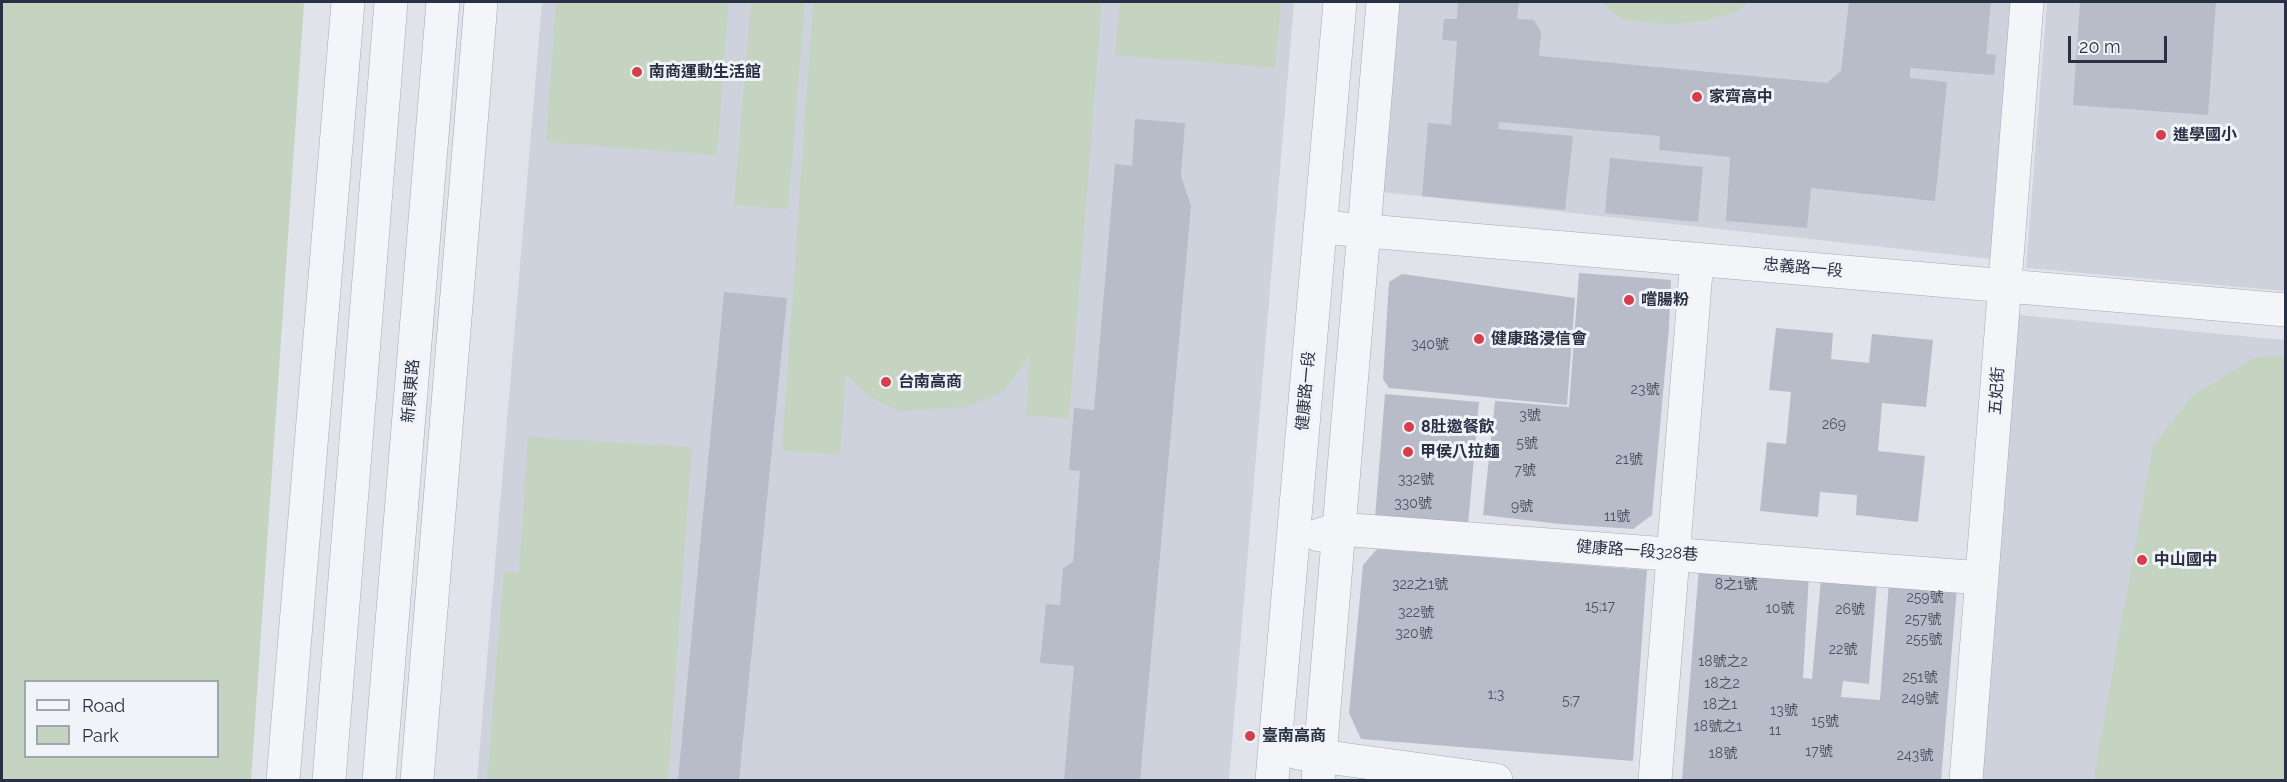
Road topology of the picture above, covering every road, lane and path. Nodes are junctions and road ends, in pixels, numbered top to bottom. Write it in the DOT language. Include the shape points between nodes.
graph roads {
  1 [pos="348,2"];
  2 [pos="391,2"];
  3 [pos="443,2"];
  4 [pos="481,2"];
  5 [pos="1340,2"];
  6 [pos="1383,2"];
  7 [pos="2027,2"];
  8 [pos="1321,227"];
  9 [pos="1364,231"];
  10 [pos="1697,259"];
  11 [pos="2005,285"];
  12 [pos="2286,310"];
  13 [pos="1339,529"];
  14 [pos="1294,541"];
  15 [pos="1673,554"];
  16 [pos="1982,578"];
  17 [pos="1274,766"];
  18 [pos="1319,768"];
  19 [pos="283,780"];
  20 [pos="329,780"];
  21 [pos="379,780"];
  22 [pos="417,780"];
  23 [pos="1496,780"];
  24 [pos="1656,780"];
  25 [pos="1966,780"];
  1 -- 19 [label="street"];
  2 -- 20 [label="street"];
  3 -- 21 [label="street, 新興東路"];
  4 -- 22 [label="street"];
  5 -- 8 [label="street, 健康路一段"];
  6 -- 9 [label="street"];
  7 -- 11 [label="street, 五妃街"];
  8 -- 9 [label="street, 忠義路一段"];
  8 -- 14 [label="street, 健康路一段"];
  9 -- 10 [label="street, 忠義路一段"];
  9 -- 13 [label="street"];
  10 -- 11 [label="street, 忠義路一段"];
  10 -- 15 [label="street"];
  11 -- 12 [label="street, 忠義路一段"];
  11 -- 16 [label="street, 五妃街"];
  13 -- 14 [label="street, 健康路一段328巷"];
  13 -- 15 [label="street, 健康路一段328巷"];
  13 -- 18 [label="street"];
  14 -- 17 [label="street, 健康路一段"];
  15 -- 16 [label="street, 健康路一段328巷"];
  15 -- 24 [label="street"];
  16 -- 25 [label="street, 五妃街"];
  17 -- 18 [label="street"];
  18 -- 23 [label="street"];
}
